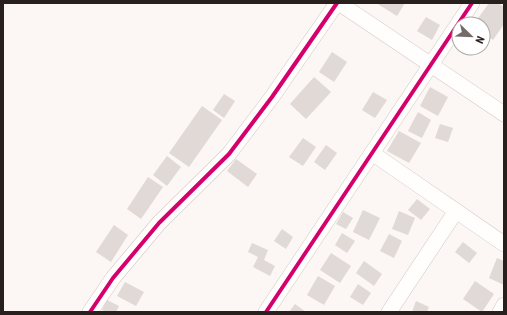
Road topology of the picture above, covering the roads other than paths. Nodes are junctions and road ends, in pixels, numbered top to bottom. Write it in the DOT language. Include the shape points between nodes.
graph roads {
  1 [pos="338,3"];
  2 [pos="472,3"];
  3 [pos="432,65"];
  4 [pos="504,114"];
  5 [pos="372,153"];
  6 [pos="456,211"];
  7 [pos="504,244"];
  8 [pos="504,305"];
  9 [pos="90,312"];
  10 [pos="266,312"];
  11 [pos="389,312"];
  12 [pos="500,312"];
  1 -- 3 [label="street"];
  1 -- 9 [label="street" via="229,154 159,223 113,278"];
  2 -- 3 [label="street"];
  3 -- 4 [label="street"];
  3 -- 5 [label="street"];
  5 -- 6 [label="street"];
  5 -- 10 [label="street"];
  6 -- 7 [label="street"];
  6 -- 11 [label="street"];
  8 -- 12 [label="street"];
}
